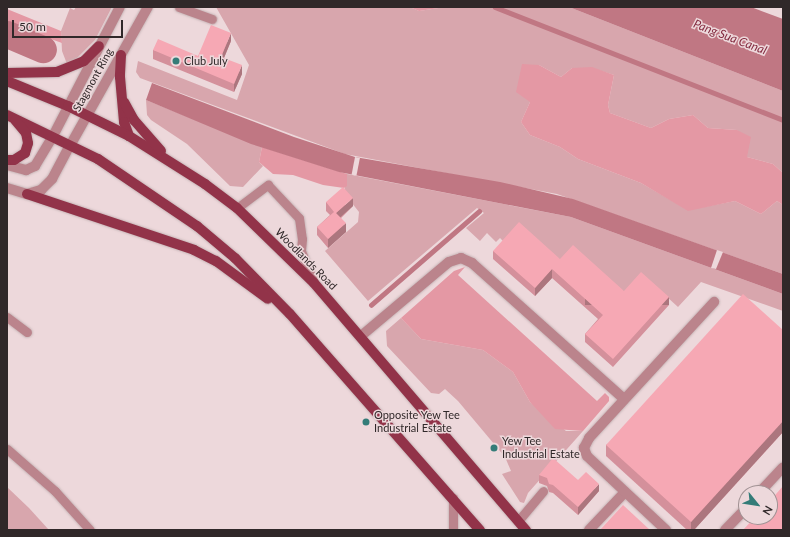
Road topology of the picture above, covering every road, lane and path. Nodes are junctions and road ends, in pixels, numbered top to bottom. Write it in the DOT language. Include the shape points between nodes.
graph roads {
  1 [pos="120,7"];
  2 [pos="148,7"];
  3 [pos="179,7"];
  4 [pos="212,19"];
  5 [pos="99,46"];
  6 [pos="121,55"];
  7 [pos="7,73"];
  8 [pos="7,81"];
  9 [pos="123,98"];
  10 [pos="68,106"];
  11 [pos="88,115"];
  12 [pos="10,116"];
  13 [pos="53,136"];
  14 [pos="129,136"];
  15 [pos="71,144"];
  16 [pos="168,159"];
  17 [pos="7,160"];
  18 [pos="7,164"];
  19 [pos="7,188"];
  20 [pos="28,194"];
  21 [pos="236,208"];
  22 [pos="314,283"];
  23 [pos="714,302"];
  24 [pos="290,314"];
  25 [pos="7,317"];
  26 [pos="27,332"];
  27 [pos="361,336"];
  28 [pos="624,399"];
  29 [pos="7,449"];
  30 [pos="783,467"];
  31 [pos="767,485"];
  32 [pos="543,491"];
  33 [pos="625,492"];
  34 [pos="453,498"];
  35 [pos="738,516"];
  36 [pos="518,521"];
  37 [pos="90,530"];
  38 [pos="453,530"];
  39 [pos="480,530"];
  40 [pos="526,530"];
  41 [pos="589,530"];
  42 [pos="666,530"];
  43 [pos="725,530"];
  1 -- 5 [label="street, Stagmont Ring"];
  2 -- 6 [label="street, Stagmont Ring"];
  3 -- 4 [label="lane"];
  5 -- 7 [label="main road" via="84,61 57,72"];
  5 -- 10 [label="street, Stagmont Ring"];
  6 -- 9 [label="main road" via="120,77"];
  6 -- 11 [label="street, Stagmont Ring"];
  8 -- 10 [label="main road, Woodlands Road"];
  9 -- 14 [label="main road" via="124,122"];
  9 -- 16 [label="main road" via="134,120"];
  10 -- 11 [label="main road, Woodlands Road"];
  10 -- 13 [label="street, Stagmont Ring"];
  11 -- 14 [label="main road, Woodlands Road"];
  11 -- 15 [label="street, Stagmont Ring"];
  12 -- 13 [label="main road"];
  12 -- 17 [label="main road" via="26,133 28,143 25,153 14,160"];
  13 -- 15 [label="main road"];
  13 -- 18 [label="street, Stagmont Ring" via="35,166 26,170"];
  14 -- 16 [label="main road, Woodlands Road"];
  15 -- 20 [label="street, Stagmont Ring" via="47,185"];
  15 -- 24 [label="main road" via="142,187 197,226 235,258"];
  16 -- 21 [label="main road, Woodlands Road"];
  19 -- 20 [label="street"];
  20 -- 24 [label="main road" via="194,250 216,261"];
  21 -- 22 [label="main road, Woodlands Road"];
  21 -- 22 [label="lane" via="268,185 298,218 302,239 301,250"];
  22 -- 27 [label="main road, Woodlands Road"];
  23 -- 28 [label="street"];
  24 -- 34 [label="main road"];
  25 -- 26 [label="lane"];
  27 -- 28 [label="street" via="448,262 461,258 472,263"];
  27 -- 36 [label="main road, Woodlands Road"];
  28 -- 33 [label="street" via="589,438 584,448 587,456"];
  29 -- 37 [label="lane" via="56,491"];
  30 -- 31 [label="street"];
  32 -- 36 [label="lane"];
  33 -- 41 [label="street"];
  33 -- 42 [label="street"];
  34 -- 38 [label="lane"];
  34 -- 39 [label="main road"];
  35 -- 43 [label="street"];
  36 -- 40 [label="main road, Woodlands Road"];
}
